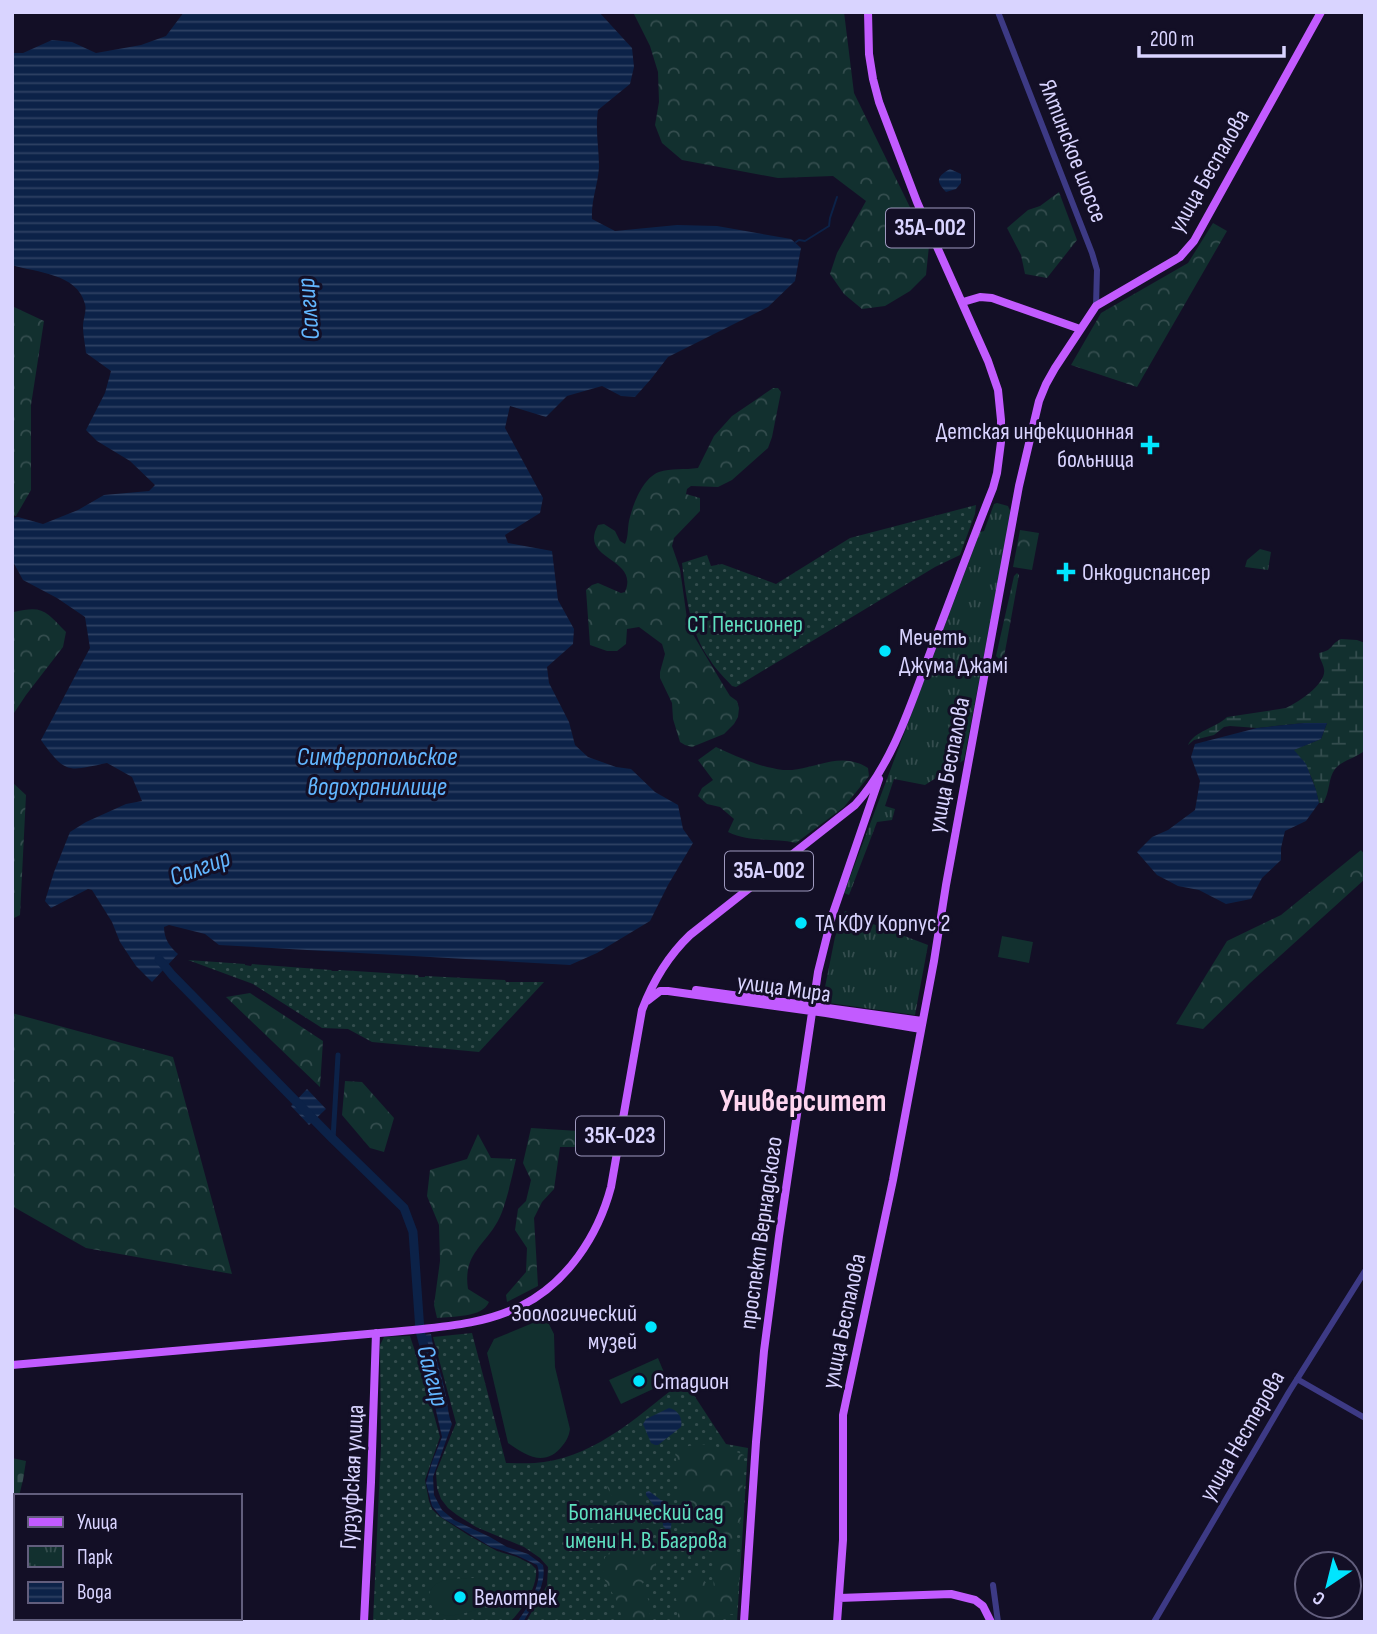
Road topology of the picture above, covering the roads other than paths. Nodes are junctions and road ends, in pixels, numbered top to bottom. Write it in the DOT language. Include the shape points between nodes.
graph roads {
  1 [pos="868,12"];
  2 [pos="998,12"];
  3 [pos="1321,12"];
  4 [pos="1096,291"];
  5 [pos="1107,300"];
  6 [pos="962,302"];
  7 [pos="1096,306"];
  8 [pos="1080,329"];
  9 [pos="903,721"];
  10 [pos="886,759"];
  11 [pos="880,788"];
  12 [pos="873,795"];
  13 [pos="853,855"];
  14 [pos="653,984"];
  15 [pos="644,1003"];
  16 [pos="813,1009"];
  17 [pos="922,1025"];
  18 [pos="1365,1271"];
  19 [pos="376,1333"];
  20 [pos="12,1365"];
  21 [pos="1297,1379"];
  22 [pos="1365,1418"];
  23 [pos="993,1585"];
  24 [pos="839,1598"];
  25 [pos="364,1622"];
  26 [pos="744,1622"];
  27 [pos="837,1622"];
  28 [pos="991,1622"];
  29 [pos="998,1622"];
  30 [pos="1154,1622"];
  1 -- 6 [label="main road, 35А-002" via="869,54 879,102"];
  2 -- 4 [label="street, Ялтинское шоссе" via="1092,253"];
  3 -- 5 [label="main road, улица Беспалова" via="1194,241 1180,257"];
  4 -- 5 [label="street"];
  4 -- 7 [label="street, Ялтинское шоссе"];
  5 -- 7 [label="main road, улица Беспалова"];
  6 -- 8 [label="main road" via="992,298"];
  6 -- 9 [label="main road, 35А-002" via="998,390 1002,420 999,459 993,488"];
  7 -- 8 [label="main road, улица Беспалова"];
  8 -- 17 [label="main road, улица Беспалова" via="1046,384 1028,442"];
  9 -- 10 [label="main road, 35А-002"];
  9 -- 11 [label="main road, 35А-002"];
  10 -- 12 [label="main road, проспект Вернадского"];
  10 -- 14 [label="main road, 35А-002" via="855,805 696,929 670,955"];
  11 -- 12 [label="main road, 35К-023"];
  11 -- 13 [label="main road, проспект Вернадского"];
  12 -- 13 [label="main road, проспект Вернадского"];
  12 -- 14 [label="main road, 35К-023" via="692,938"];
  13 -- 16 [label="main road, проспект Вернадского" via="825,939"];
  14 -- 15 [label="main road, 35К-023"];
  14 -- 16 [label="main road, улица Мира"];
  15 -- 16 [label="main road, улица Мира" via="660,991 668,991"];
  15 -- 19 [label="main road, 35К-023" via="606,1205 574,1261 538,1295 494,1317"];
  16 -- 17 [label="main road, улица Мира"];
  16 -- 26 [label="main road, проспект Вернадского" via="765,1341"];
  17 -- 24 [label="main road, улица Беспалова" via="843,1415"];
  18 -- 21 [label="street, улица Нестерова"];
  19 -- 20 [label="main road, 35К-023"];
  19 -- 25 [label="main road, Гурзуфская улица"];
  21 -- 22 [label="street"];
  21 -- 30 [label="street, улица Нестерова"];
  23 -- 29 [label="street"];
  24 -- 27 [label="main road, улица Беспалова"];
  24 -- 28 [label="main road" via="951,1594 975,1600"];
}
